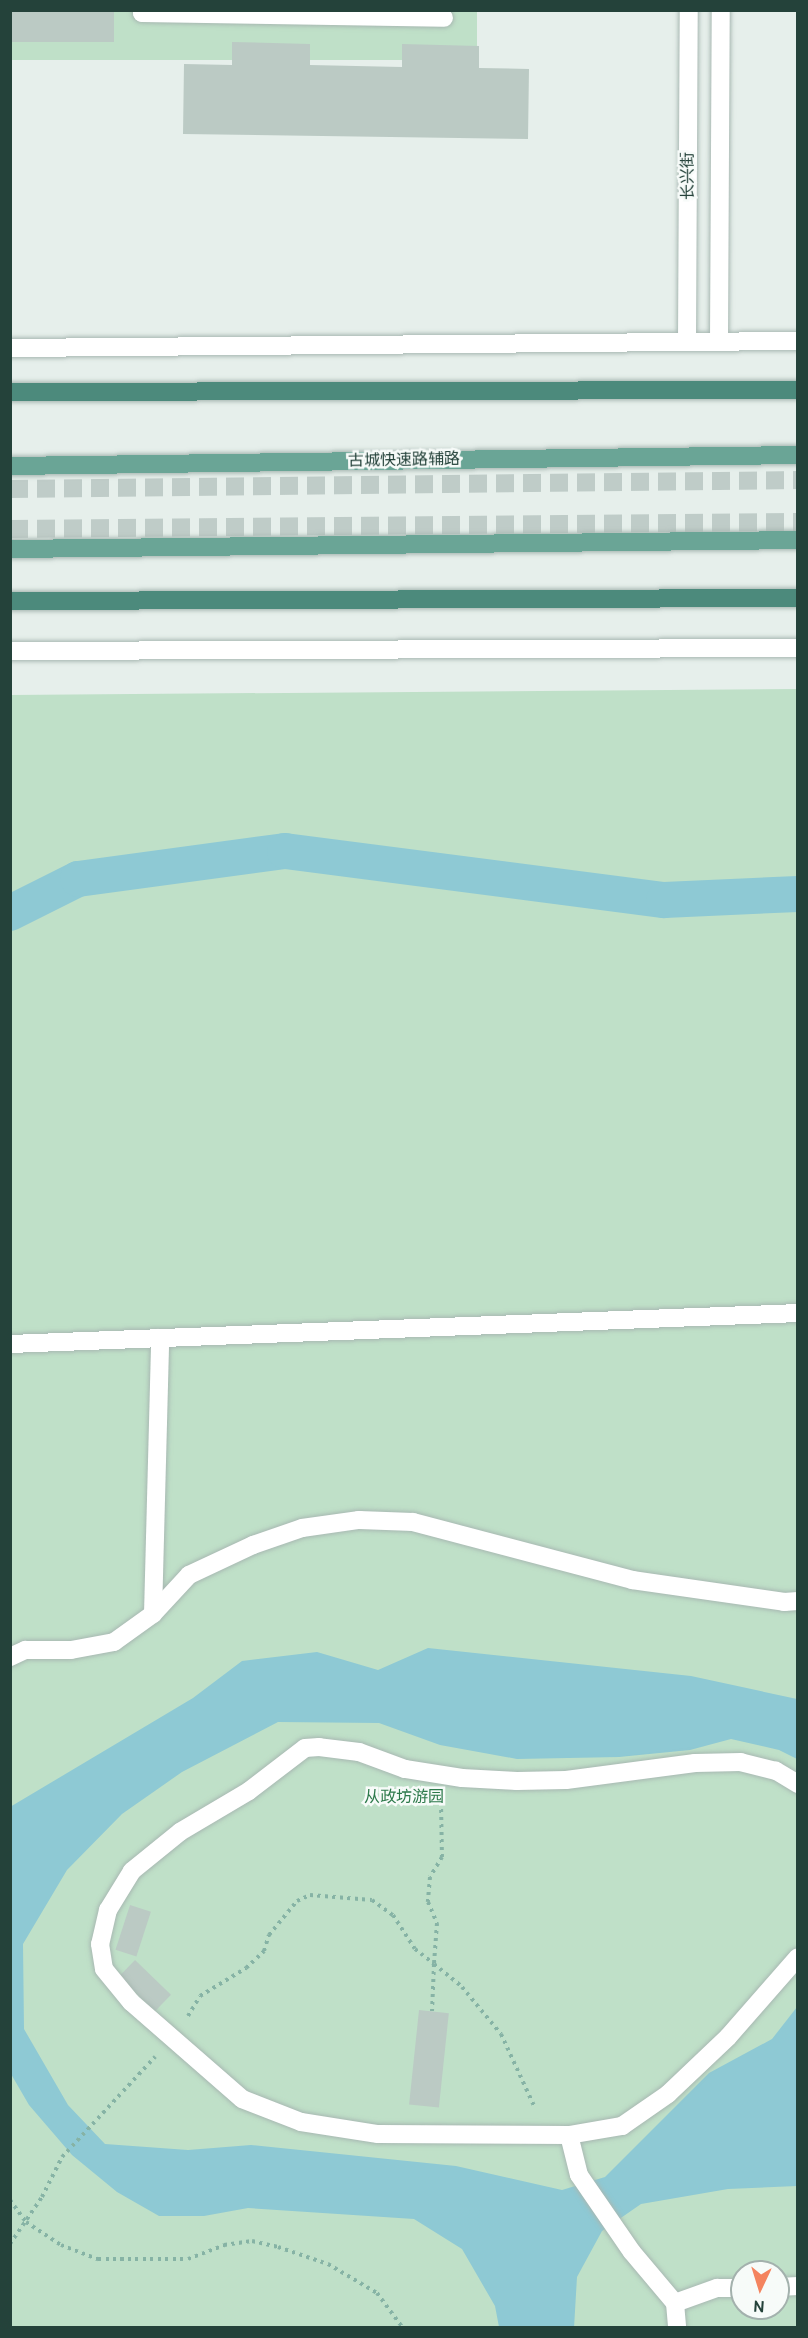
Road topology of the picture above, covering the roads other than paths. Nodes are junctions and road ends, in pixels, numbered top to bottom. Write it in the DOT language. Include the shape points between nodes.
graph roads {
  1 [pos="142,10"];
  2 [pos="689,10"];
  3 [pos="721,10"];
  4 [pos="444,18"];
  5 [pos="798,341"];
  6 [pos="687,342"];
  7 [pos="719,342"];
  8 [pos="10,348"];
  9 [pos="798,390"];
  10 [pos="10,392"];
  11 [pos="798,455"];
  12 [pos="10,466"];
  13 [pos="798,540"];
  14 [pos="10,549"];
  15 [pos="798,598"];
  16 [pos="10,601"];
  17 [pos="798,648"];
  18 [pos="10,651"];
  19 [pos="798,1313"];
  20 [pos="160,1338"];
  21 [pos="10,1344"];
  22 [pos="798,1601"];
  23 [pos="153,1614"];
  24 [pos="10,1657"];
  25 [pos="798,1784"];
  26 [pos="798,1958"];
  27 [pos="569,2135"];
  28 [pos="730,2288"];
  29 [pos="675,2304"];
  30 [pos="677,2328"];
  1 -- 4 [label="main road"];
  2 -- 6 [label="main road, 长兴街"];
  3 -- 7 [label="main road, 长兴街"];
  5 -- 7 [label="main road"];
  6 -- 7 [label="main road"];
  6 -- 8 [label="main road"];
  9 -- 10 [label="highway"];
  11 -- 12 [label="main road, 古城快速路辅路"];
  13 -- 14 [label="main road"];
  15 -- 16 [label="highway"];
  17 -- 18 [label="main road"];
  19 -- 20 [label="main road"];
  20 -- 21 [label="main road"];
  20 -- 23 [label="main road"];
  22 -- 23 [label="main road" via="632,1580 413,1522 359,1520 302,1528 243,1550 189,1575"];
  23 -- 24 [label="main road" via="114,1642 71,1650 25,1650"];
  25 -- 27 [label="main road" via="776,1771 741,1762 695,1763 566,1780 517,1782 436,1774 359,1752 305,1749 249,1791 180,1832 132,1871 108,1910 100,1944 104,1969 131,2002 242,2098 301,2122 378,2134"];
  26 -- 27 [label="main road" via="728,2037 668,2094 622,2126"];
  27 -- 29 [label="main road" via="579,2175 632,2252"];
  28 -- 29 [label="main road" via="717,2288"];
  29 -- 30 [label="main road"];
}
